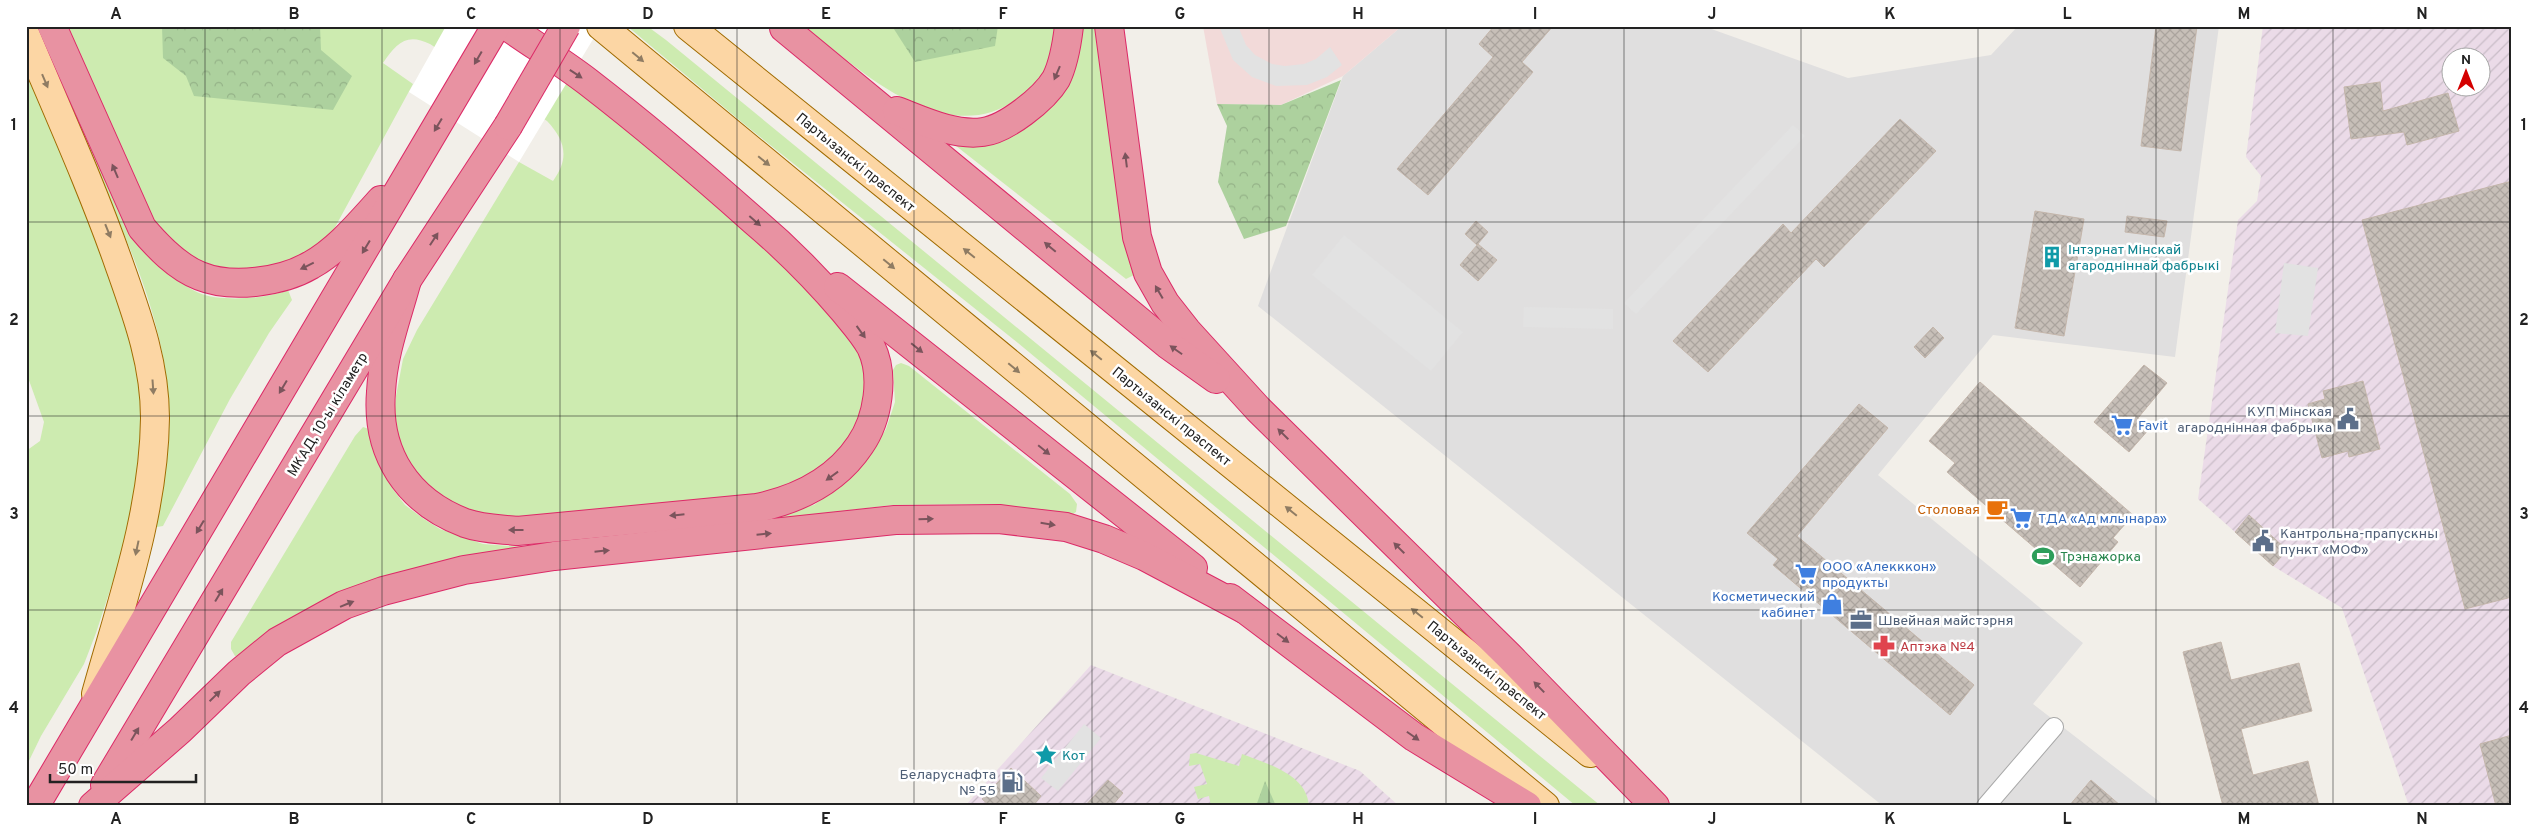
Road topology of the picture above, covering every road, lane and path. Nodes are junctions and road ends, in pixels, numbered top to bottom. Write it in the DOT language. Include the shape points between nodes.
graph roads {
  1 [pos="52,26"];
  2 [pos="496,26"];
  3 [pos="507,26"];
  4 [pos="566,26"];
  5 [pos="601,26"];
  6 [pos="688,26"];
  7 [pos="1069,26"];
  8 [pos="1109,26"];
  9 [pos="782,27"];
  10 [pos="26,36"];
  11 [pos="417,160"];
  12 [pos="781,244"];
  13 [pos="407,280"];
  14 [pos="1258,409"];
  15 [pos="1244,609"];
  16 [pos="90,713"];
  17 [pos="2054,727"];
  18 [pos="1651,802"];
  19 [pos="35,806"];
  20 [pos="93,806"];
  21 [pos="1527,806"];
  22 [pos="1545,806"];
  23 [pos="1986,806"];
  11 -- 1 [label="highway, one-way" via="362,220 311,265 287,275 254,282 226,282 200,277 160,248 142,228"];
  2 -- 11 [label="highway, one-way"];
  3 -- 12 [label="highway, one-way" via="610,99"];
  13 -- 4 [label="highway, МКАД, 10-ы кіламетр, one-way, bridge" via="508,126"];
  5 -- 22 [label="main road, one-way"];
  18 -- 6 [label="main road, Партызанскі праспект, one-way"];
  7 -- 9 [label="highway, one-way" via="1056,79 1037,101 1004,126 982,132 941,127 895,110"];
  14 -- 8 [label="highway, one-way" via="1186,331 1165,303 1146,266 1137,237"];
  14 -- 9 [label="highway, one-way" via="1167,344"];
  10 -- 16 [label="main road, one-way" via="132,296 153,380 155,418 137,551"];
  11 -- 16 [label="highway, one-way"];
  12 -- 13 [label="highway, one-way" via="824,287 871,348 877,367 875,409 872,426 842,468 818,485 780,503 757,508 518,531 489,529 444,513 416,494 396,469 382,430 380,392 385,357"];
  12 -- 15 [label="highway, one-way" via="896,331"];
  20 -- 13 [label="highway, МКАД, 10-ы кіламетр, one-way"];
  18 -- 14 [label="highway, one-way" via="1510,657"];
  20 -- 15 [label="highway, one-way" via="277,642 344,605 383,591 474,569 554,556 895,520 999,519 1066,528 1104,540 1144,556"];
  15 -- 21 [label="highway, one-way" via="1414,737"];
  16 -- 19 [label="highway"];
  17 -- 23 [label="street"];
}
